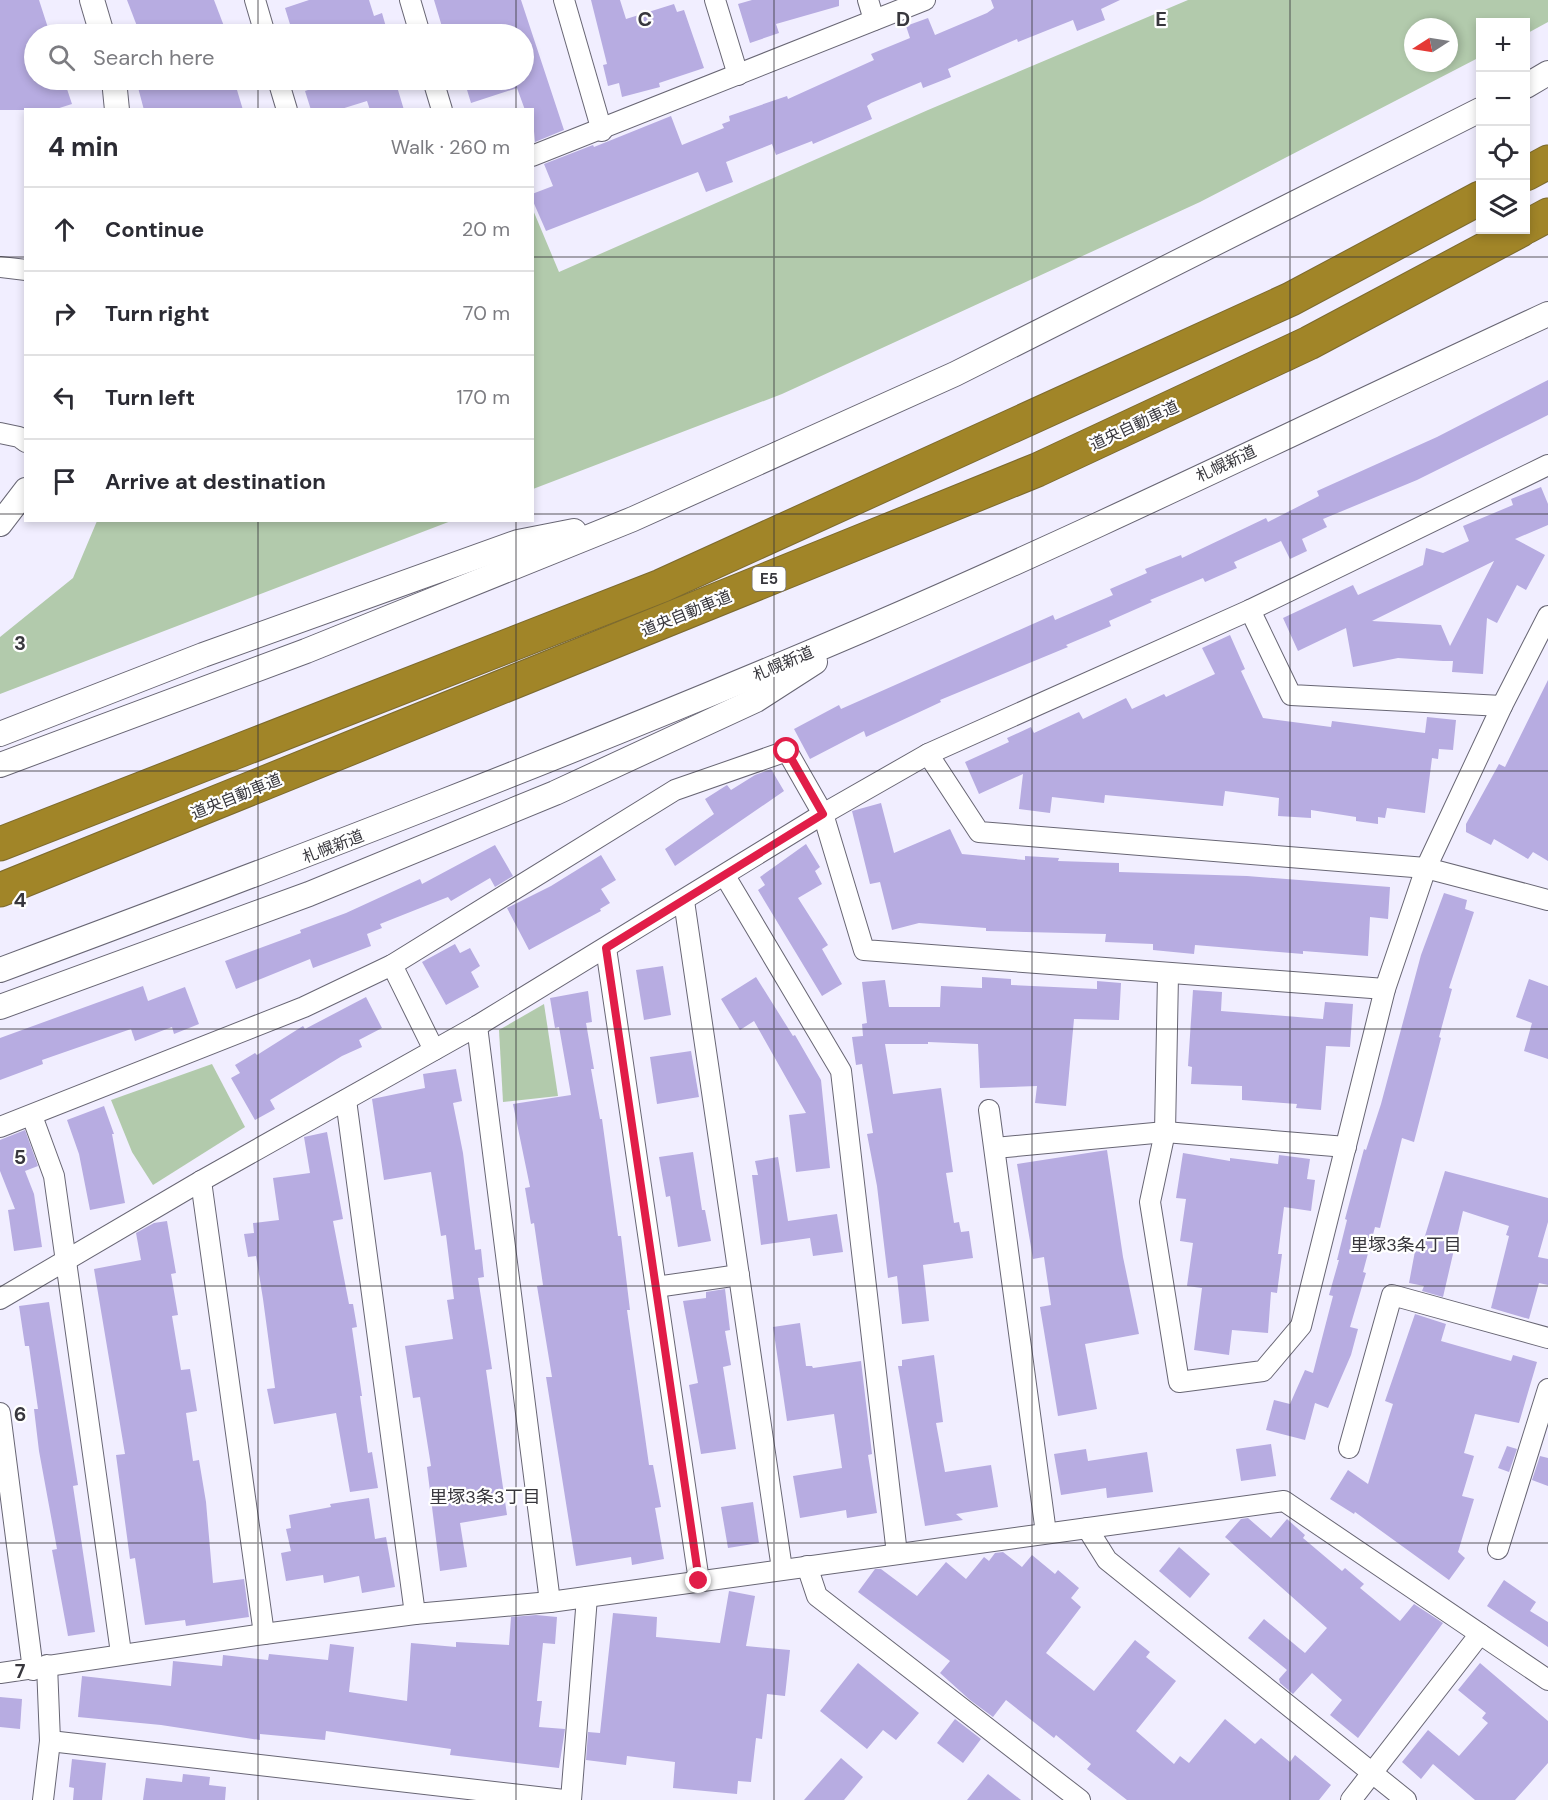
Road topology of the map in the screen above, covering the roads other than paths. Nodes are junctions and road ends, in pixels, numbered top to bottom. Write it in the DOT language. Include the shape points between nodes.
graph roads {
  1 [pos="92,0"];
  2 [pos="255,0"];
  3 [pos="410,0"];
  4 [pos="564,0"];
  5 [pos="715,0"];
  6 [pos="868,0"];
  7 [pos="925,0"];
  8 [pos="874,20"];
  9 [pos="99,24"];
  10 [pos="262,24"];
  11 [pos="417,24"];
  12 [pos="1548,73"];
  13 [pos="738,75"];
  14 [pos="1530,84"];
  15 [pos="115,90"];
  16 [pos="281,90"];
  17 [pos="436,90"];
  18 [pos="117,108"];
  19 [pos="286,108"];
  20 [pos="441,108"];
  21 [pos="1476,112"];
  22 [pos="602,131"];
  23 [pos="534,155"];
  24 [pos="1548,162"];
  25 [pos="1530,172"];
  26 [pos="1476,200"];
  27 [pos="1548,215"];
  28 [pos="1530,225"];
  29 [pos="1513,234"];
  30 [pos="0,267"];
  31 [pos="24,270"];
  32 [pos="1548,314"];
  33 [pos="0,433"];
  34 [pos="24,441"];
  35 [pos="1547,467"];
  36 [pos="24,493"];
  37 [pos="633,519"];
  38 [pos="0,524"];
  39 [pos="1251,610"];
  40 [pos="1548,616"];
  41 [pos="867,628"];
  42 [pos="1502,706"];
  43 [pos="0,734"];
  44 [pos="928,754"];
  45 [pos="0,765"];
  46 [pos="823,814"];
  47 [pos="0,844"];
  48 [pos="1426,868"];
  49 [pos="725,876"];
  50 [pos="0,890"];
  51 [pos="1548,900"];
  52 [pos="684,901"];
  53 [pos="606,948"];
  54 [pos="392,964"];
  55 [pos="0,970"];
  56 [pos="1168,975"];
  57 [pos="1385,989"];
  58 [pos="0,1007"];
  59 [pos="477,1026"];
  60 [pos="434,1050"];
  61 [pos="346,1100"];
  62 [pos="989,1110"];
  63 [pos="32,1116"];
  64 [pos="0,1127"];
  65 [pos="1165,1132"];
  66 [pos="1346,1147"];
  67 [pos="995,1148"];
  68 [pos="201,1181"];
  69 [pos="67,1260"];
  70 [pos="739,1275"];
  71 [pos="656,1287"];
  72 [pos="0,1299"];
  73 [pos="1548,1338"];
  74 [pos="1548,1389"];
  75 [pos="0,1413"];
  76 [pos="1348,1448"];
  77 [pos="1087,1528"];
  78 [pos="1046,1533"];
  79 [pos="1498,1549"];
  80 [pos="897,1554"];
  81 [pos="807,1566"];
  82 [pos="782,1569"];
  83 [pos="699,1581"];
  84 [pos="587,1596"];
  85 [pos="550,1602"];
  86 [pos="415,1614"];
  87 [pos="264,1634"];
  88 [pos="1480,1634"];
  89 [pos="121,1653"];
  90 [pos="40,1667"];
  91 [pos="0,1673"];
  92 [pos="1548,1680"];
  93 [pos="50,1741"];
  94 [pos="1373,1773"];
  95 [pos="43,1800"];
  96 [pos="564,1800"];
  97 [pos="572,1800"];
  98 [pos="1080,1800"];
  99 [pos="1351,1800"];
  100 [pos="1406,1800"];
  1 -- 9 [label="street"];
  2 -- 10 [label="street"];
  3 -- 11 [label="street"];
  4 -- 22 [label="street"];
  5 -- 13 [label="street"];
  6 -- 8 [label="street"];
  7 -- 8 [label="street"];
  8 -- 13 [label="street"];
  12 -- 14 [label="street"];
  13 -- 22 [label="street"];
  15 -- 18 [label="street"];
  16 -- 19 [label="street"];
  17 -- 20 [label="street"];
  21 -- 37 [label="street" via="955,374"];
  22 -- 23 [label="street"];
  24 -- 25 [label="highway"];
  26 -- 47 [label="highway, E5" via="1291,299 661,586"];
  27 -- 28 [label="highway"];
  29 -- 50 [label="highway, 道央自動車道 / E5" via="1309,343 1037,470"];
  30 -- 31 [label="street"];
  32 -- 41 [label="street, 札幌新道"];
  33 -- 34 [label="street"];
  35 -- 39 [label="street"];
  36 -- 38 [label="street"];
  37 -- 43 [label="street" via="518,542"];
  37 -- 45 [label="street" via="306,651"];
  39 -- 42 [label="street" via="1291,695"];
  39 -- 44 [label="street"];
  40 -- 42 [label="street"];
  41 -- 55 [label="street, 札幌新道" via="306,857"];
  41 -- 58 [label="street" via="756,700 555,794 309,894"];
  42 -- 48 [label="street"];
  44 -- 46 [label="street"];
  44 -- 48 [label="street" via="979,832"];
  46 -- 49 [label="street"];
  46 -- 54 [label="street" via="787,751 675,790"];
  46 -- 56 [label="street" via="864,950"];
  48 -- 51 [label="street"];
  48 -- 57 [label="street"];
  49 -- 52 [label="street"];
  49 -- 80 [label="street" via="841,1071"];
  52 -- 53 [label="street"];
  52 -- 70 [label="street"];
  53 -- 59 [label="street"];
  53 -- 71 [label="street"];
  54 -- 60 [label="street"];
  54 -- 63 [label="street" via="304,1007"];
  56 -- 57 [label="street"];
  56 -- 65 [label="street"];
  57 -- 66 [label="street"];
  59 -- 60 [label="street"];
  59 -- 85 [label="street"];
  60 -- 61 [label="street"];
  61 -- 68 [label="street"];
  61 -- 86 [label="street"];
  62 -- 67 [label="street"];
  63 -- 64 [label="street"];
  63 -- 69 [label="street" via="54,1176"];
  65 -- 66 [label="street"];
  65 -- 66 [label="street" via="1150,1202 1179,1382 1263,1371 1301,1326"];
  65 -- 67 [label="street"];
  67 -- 78 [label="street"];
  68 -- 69 [label="street"];
  68 -- 87 [label="street"];
  69 -- 72 [label="street"];
  69 -- 89 [label="street"];
  70 -- 71 [label="street"];
  70 -- 82 [label="street"];
  71 -- 83 [label="street"];
  73 -- 76 [label="street" via="1392,1295"];
  74 -- 79 [label="street"];
  75 -- 90 [label="street"];
  77 -- 78 [label="street"];
  77 -- 88 [label="street" via="1284,1501"];
  77 -- 94 [label="street" via="1107,1560"];
  78 -- 80 [label="street"];
  80 -- 81 [label="street"];
  81 -- 82 [label="street"];
  81 -- 98 [label="street" via="816,1596"];
  82 -- 83 [label="street"];
  83 -- 84 [label="street"];
  84 -- 85 [label="street"];
  84 -- 97 [label="street"];
  85 -- 86 [label="street"];
  86 -- 87 [label="street"];
  87 -- 89 [label="street"];
  88 -- 92 [label="street"];
  88 -- 94 [label="street"];
  89 -- 90 [label="street"];
  90 -- 91 [label="street"];
  90 -- 93 [label="street"];
  93 -- 95 [label="street"];
  93 -- 96 [label="street"];
  94 -- 99 [label="street"];
  94 -- 100 [label="street"];
}
